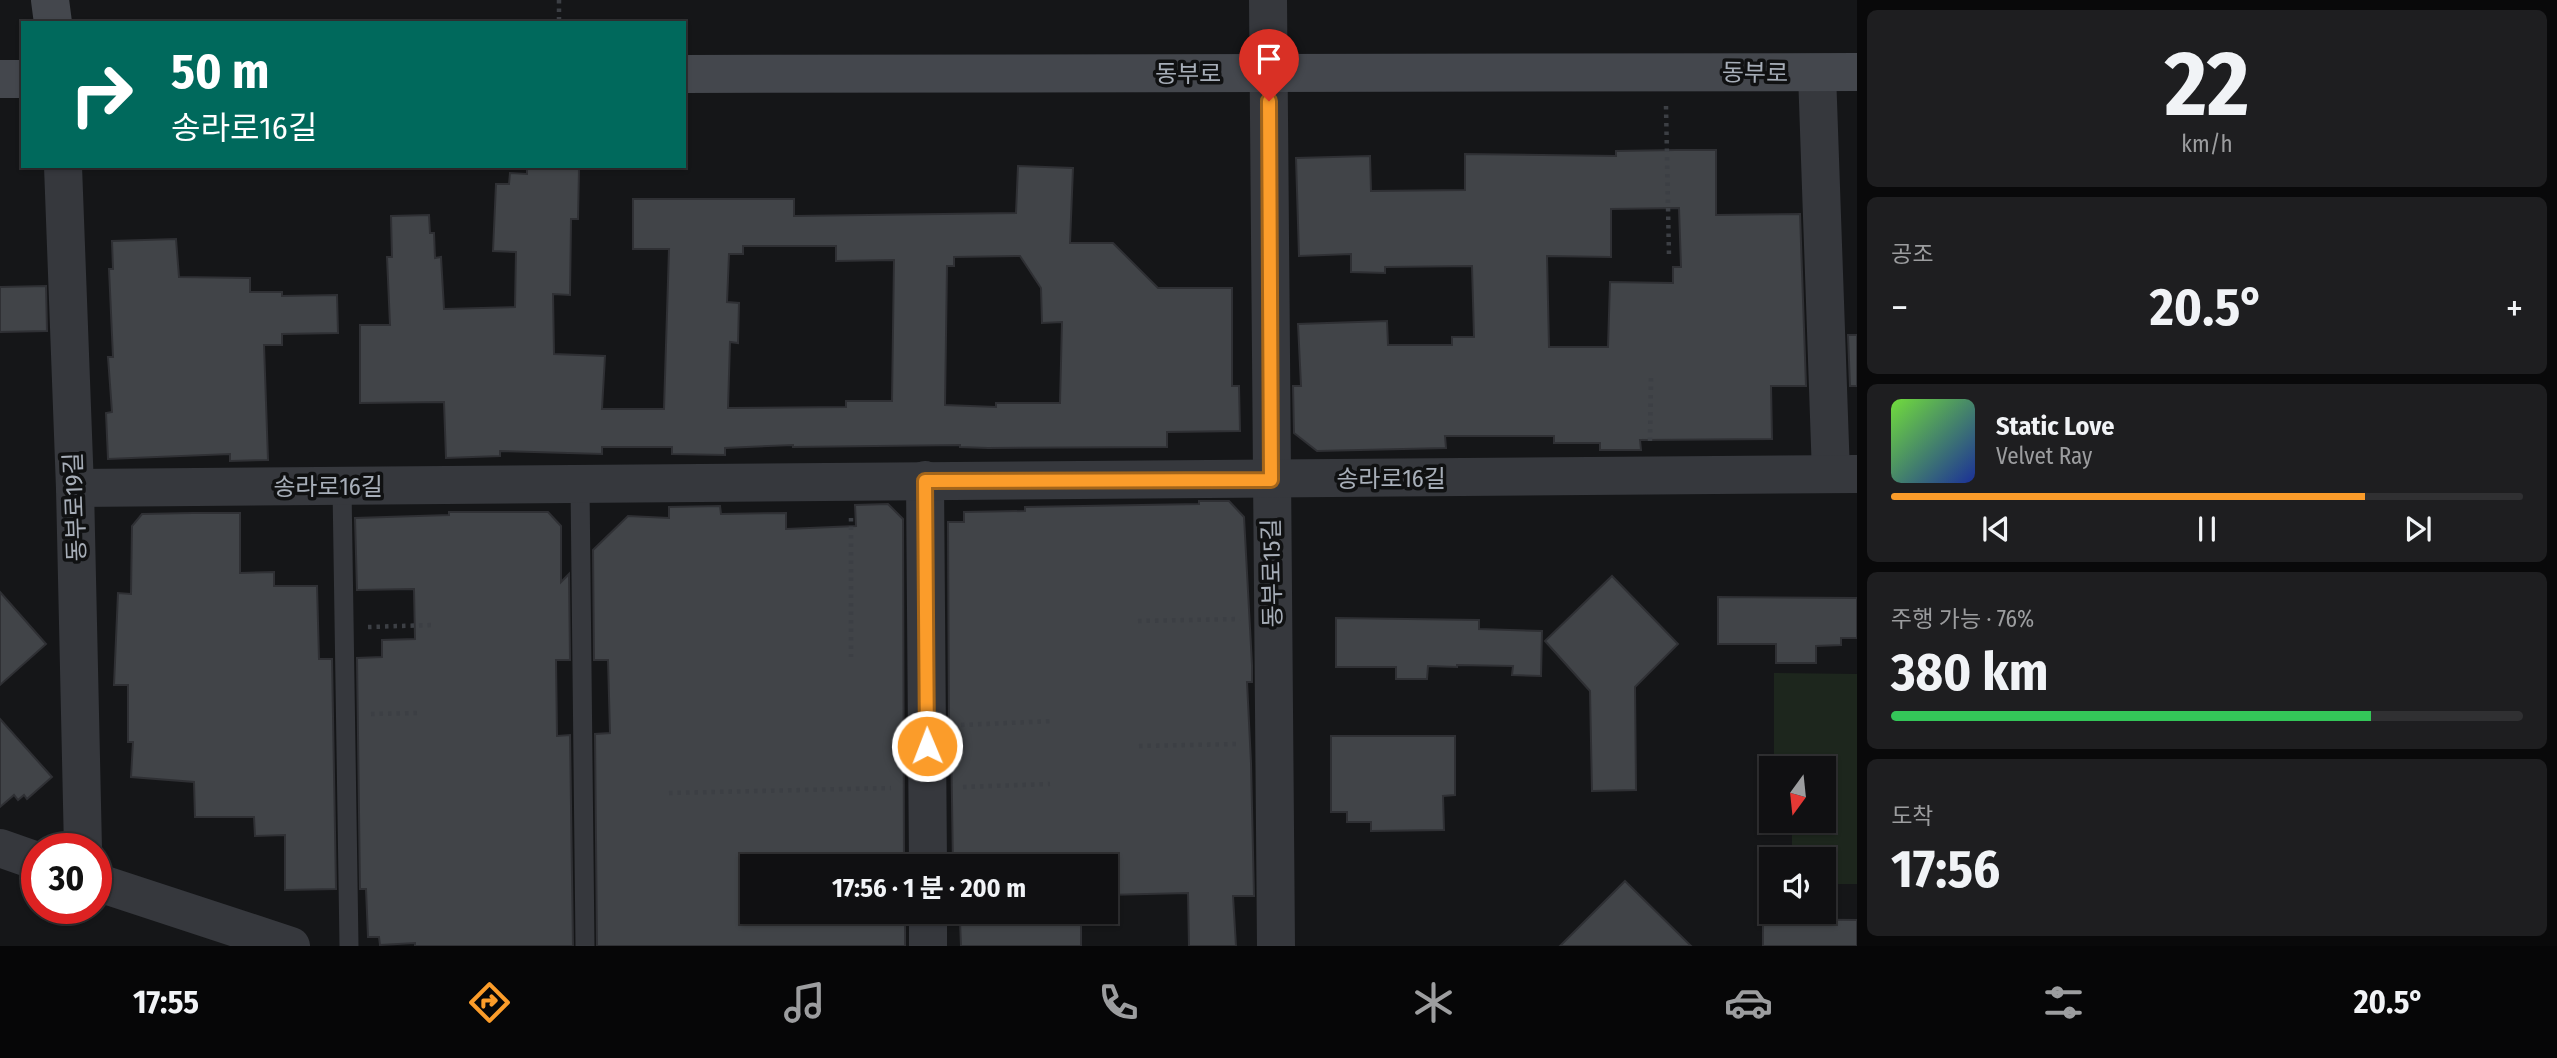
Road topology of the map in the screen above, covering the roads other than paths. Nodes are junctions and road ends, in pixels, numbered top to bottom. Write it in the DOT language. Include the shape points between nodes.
graph roads {
  1 [pos="50,0"];
  2 [pos="1268,0"];
  3 [pos="53,21"];
  4 [pos="1857,72"];
  5 [pos="1817,73"];
  6 [pos="686,74"];
  7 [pos="1269,74"];
  8 [pos="0,79"];
  9 [pos="21,79"];
  10 [pos="63,168"];
  11 [pos="1844,474"];
  12 [pos="1271,480"];
  13 [pos="925,481"];
  14 [pos="580,484"];
  15 [pos="342,487"];
  16 [pos="75,488"];
  17 [pos="83,833"];
  18 [pos="0,848"];
  19 [pos="928,854"];
  20 [pos="21,855"];
  21 [pos="112,887"];
  22 [pos="928,924"];
  23 [pos="291,946"];
  24 [pos="349,946"];
  25 [pos="586,946"];
  26 [pos="928,946"];
  27 [pos="1276,946"];
  1 -- 3 [label="main road"];
  2 -- 7 [label="street, 동부로15길"];
  4 -- 5 [label="main road, 동부로"];
  5 -- 7 [label="main road, 동부로"];
  5 -- 11 [label="street, 동부로"];
  6 -- 7 [label="main road, 동부로"];
  7 -- 12 [label="street, 동부로15길"];
  8 -- 9 [label="main road"];
  10 -- 16 [label="street, 동부로19길"];
  11 -- 12 [label="street, 송라로16길"];
  12 -- 13 [label="street, 송라로16길"];
  12 -- 27 [label="street, 동부로15길"];
  13 -- 14 [label="street, 송라로16길"];
  13 -- 19 [label="street"];
  14 -- 15 [label="street, 송라로16길"];
  14 -- 25 [label="lane"];
  15 -- 16 [label="street, 송라로16길"];
  15 -- 24 [label="lane"];
  16 -- 17 [label="street, 동부로19길"];
  18 -- 20 [label="street"];
  21 -- 23 [label="street"];
  22 -- 26 [label="street"];
}
